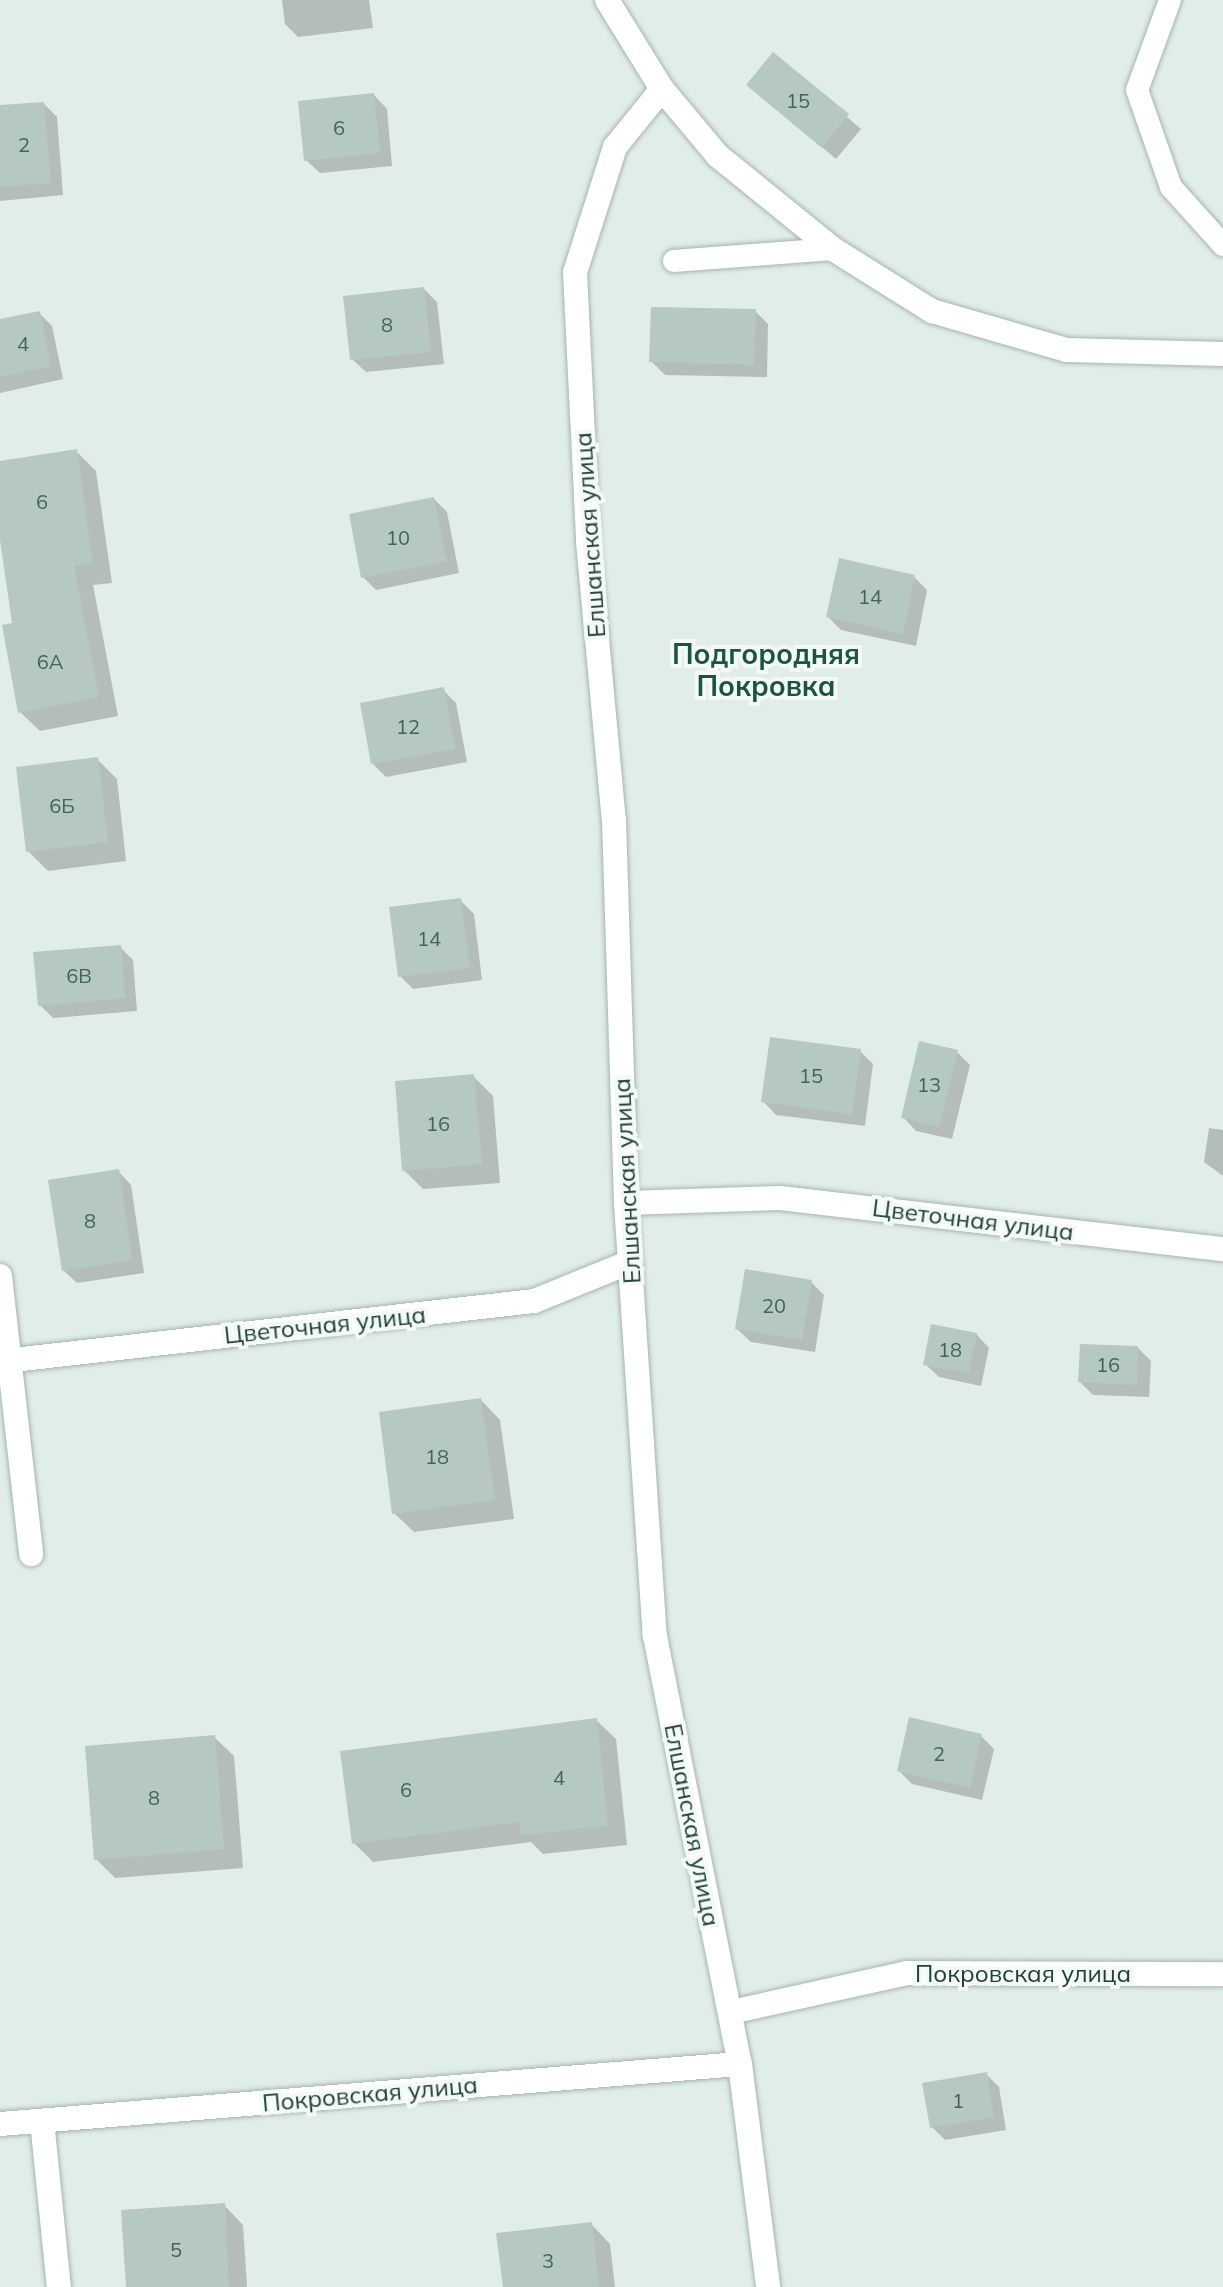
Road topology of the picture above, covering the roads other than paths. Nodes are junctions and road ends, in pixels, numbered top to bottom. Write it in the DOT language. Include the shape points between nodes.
graph roads {
  1 [pos="607,0"];
  2 [pos="1170,0"];
  3 [pos="662,89"];
  4 [pos="1223,245"];
  5 [pos="833,249"];
  6 [pos="674,261"];
  7 [pos="1223,354"];
  8 [pos="626,1203"];
  9 [pos="1223,1249"];
  10 [pos="630,1262"];
  11 [pos="0,1276"];
  12 [pos="13,1360"];
  13 [pos="31,1554"];
  14 [pos="1223,1974"];
  15 [pos="731,2012"];
  16 [pos="740,2064"];
  17 [pos="42,2121"];
  18 [pos="0,2124"];
  19 [pos="59,2287"];
  20 [pos="768,2287"];
  1 -- 3 [label="street"];
  2 -- 4 [label="lane" via="1137,90 1171,187"];
  3 -- 5 [label="street" via="718,156"];
  3 -- 8 [label="street, Елшанская улица" via="615,147 575,272 588,542 614,820"];
  5 -- 6 [label="lane"];
  5 -- 7 [label="street" via="932,311 1066,350"];
  8 -- 9 [label="street, Цветочная улица" via="780,1198"];
  8 -- 10 [label="street, Елшанская улица"];
  10 -- 12 [label="street, Цветочная улица" via="534,1301"];
  10 -- 15 [label="street, Елшанская улица" via="655,1636"];
  11 -- 12 [label="street"];
  12 -- 13 [label="street"];
  14 -- 15 [label="street, Покровская улица" via="907,1973"];
  15 -- 16 [label="street, Елшанская улица"];
  16 -- 17 [label="street, Покровская улица"];
  16 -- 20 [label="street, Елшанская улица"];
  17 -- 18 [label="street, Покровская улица"];
  17 -- 19 [label="street"];
}
